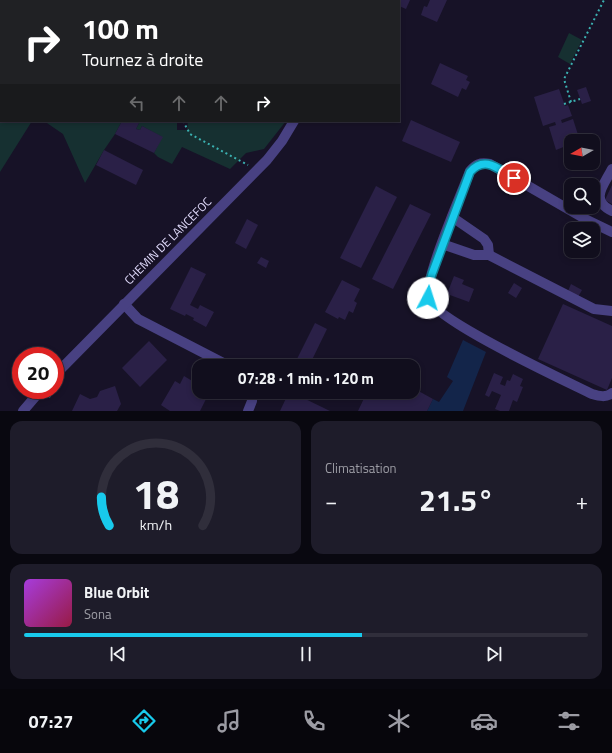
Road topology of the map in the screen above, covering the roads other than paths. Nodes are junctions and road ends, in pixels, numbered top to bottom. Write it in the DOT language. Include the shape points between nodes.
graph roads {
  1 [pos="293,122"];
  2 [pos="612,168"];
  3 [pos="612,211"];
  4 [pos="452,216"];
  5 [pos="612,232"];
  6 [pos="442,244"];
  7 [pos="489,255"];
  8 [pos="124,304"];
  9 [pos="612,311"];
  10 [pos="215,359"];
  11 [pos="64,366"];
  12 [pos="612,393"];
  13 [pos="33,399"];
  14 [pos="252,399"];
  15 [pos="23,411"];
  16 [pos="248,411"];
  1 -- 8 [label="street, CHEMIN DE LANCEFOC" via="282,141 258,169"];
  2 -- 3 [label="street" via="599,198 604,207"];
  4 -- 5 [label="street" via="470,172 482,163 490,164"];
  4 -- 6 [label="street"];
  4 -- 7 [label="street" via="484,239 488,245"];
  6 -- 7 [label="street" via="474,255"];
  6 -- 12 [label="street" via="428,287 428,298 436,308 472,332 526,362 592,394 601,396"];
  7 -- 9 [label="street" via="594,309"];
  8 -- 10 [label="street" via="138,319"];
  8 -- 11 [label="street, CHEMIN DE LANCEFOC"];
  13 -- 15 [label="street"];
  14 -- 16 [label="street"];
}
